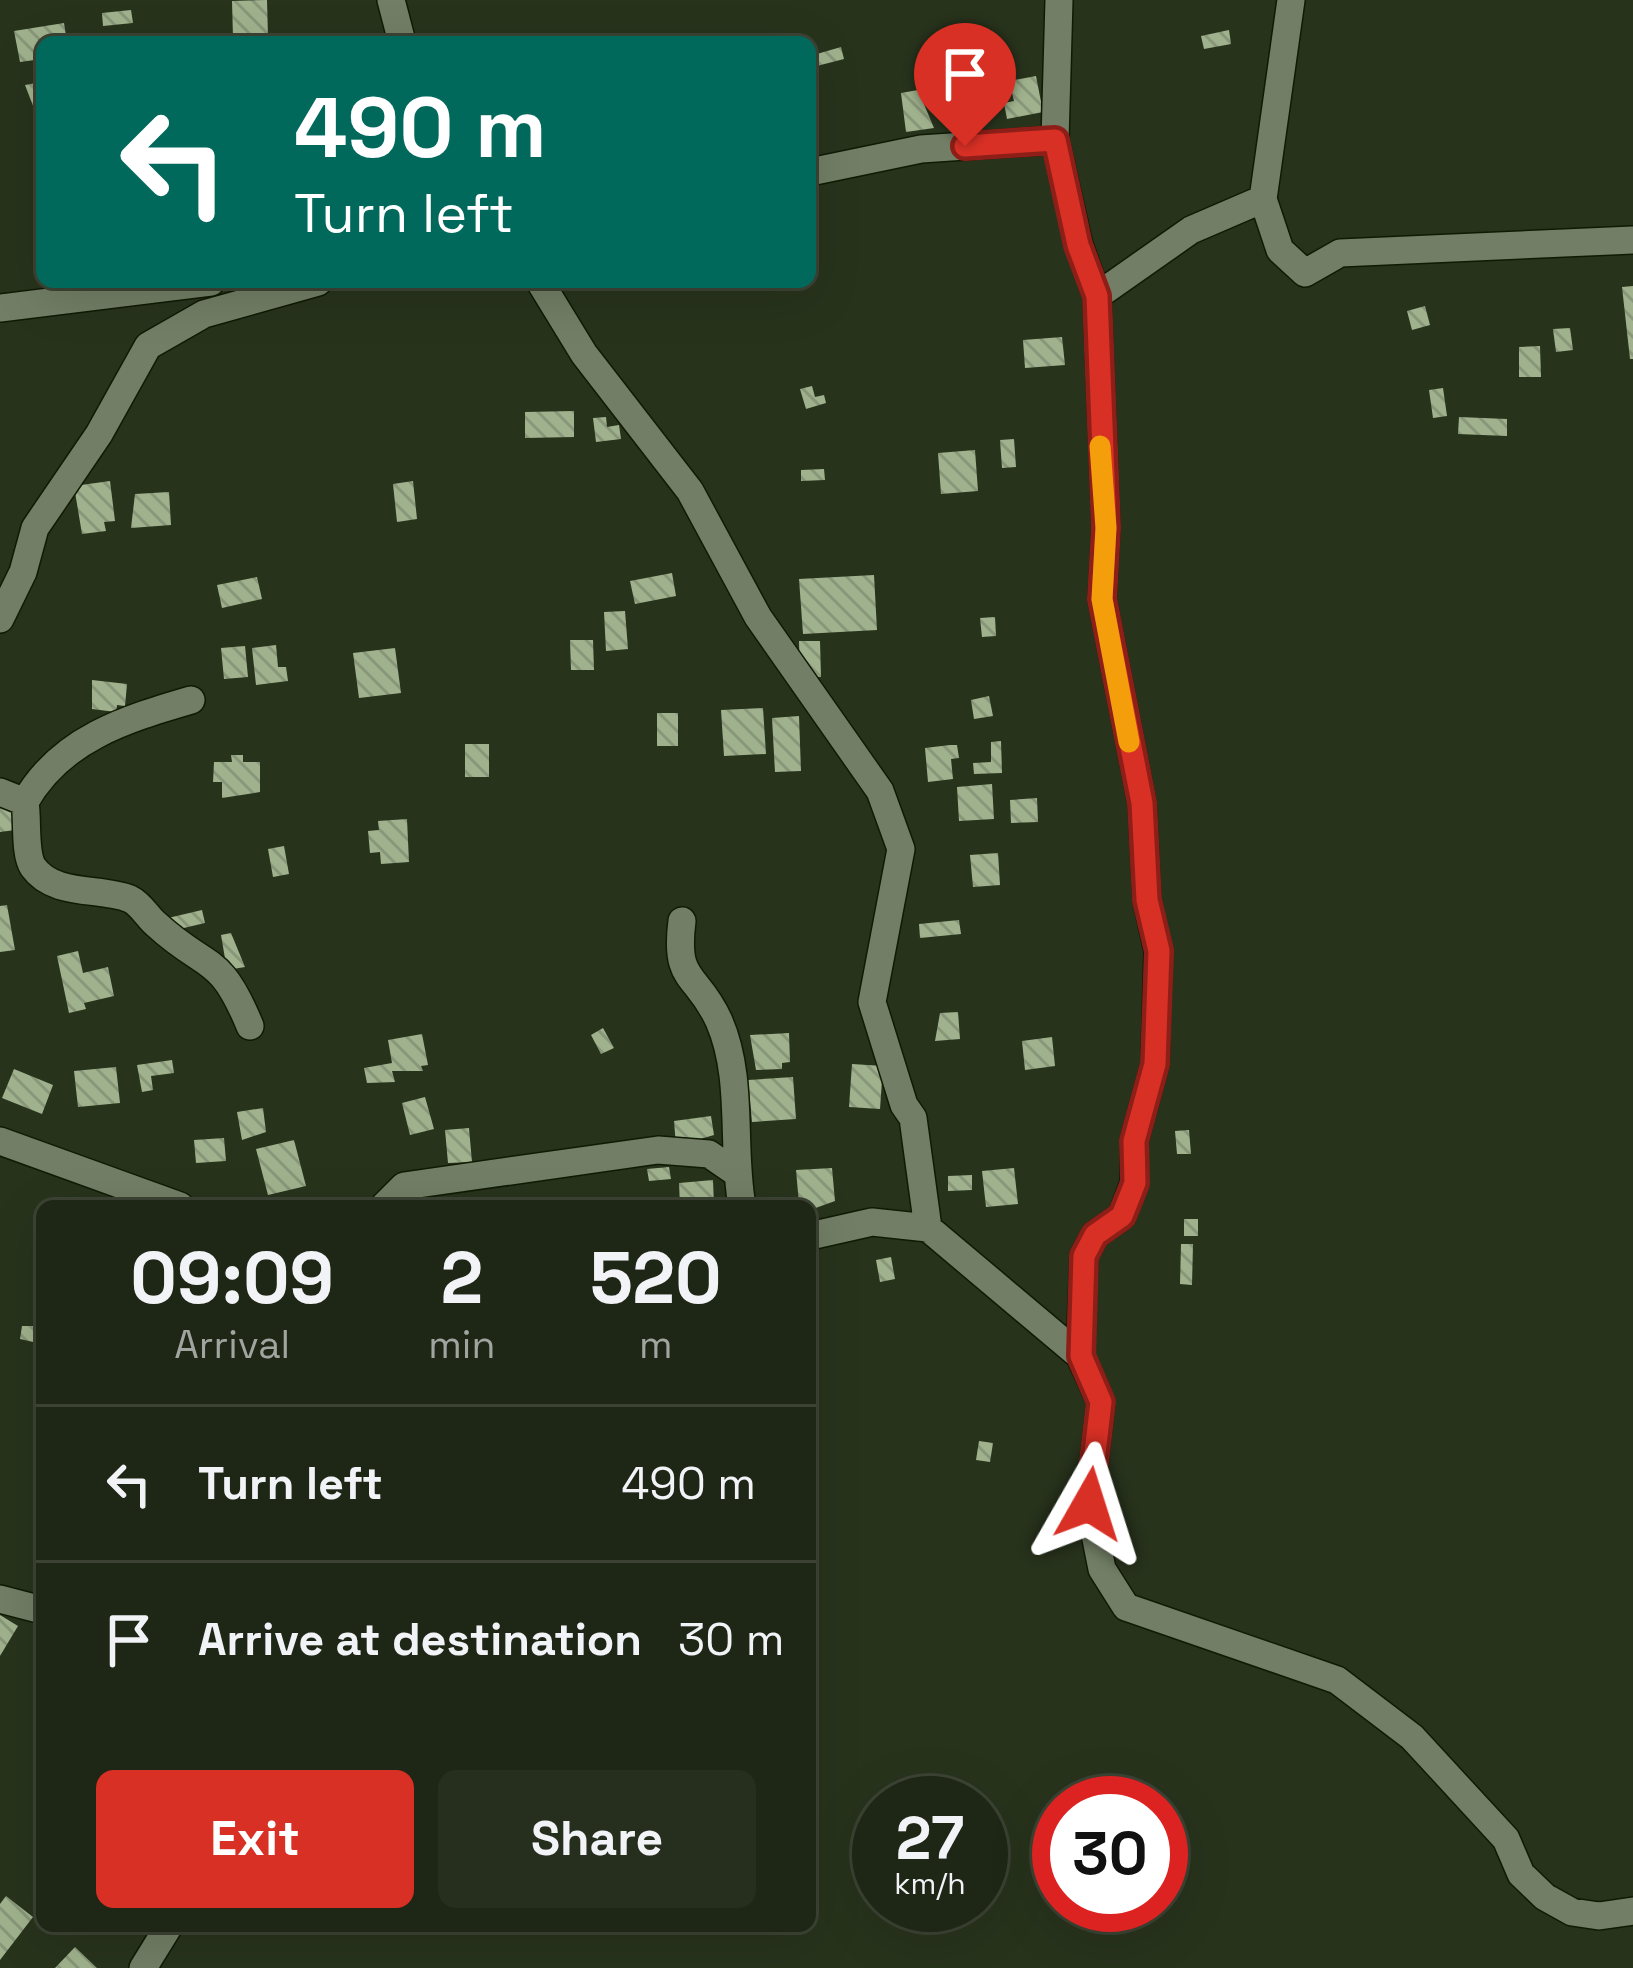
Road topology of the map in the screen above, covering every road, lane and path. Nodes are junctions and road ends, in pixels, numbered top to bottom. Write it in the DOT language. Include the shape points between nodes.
graph roads {
  1 [pos="391,0"];
  2 [pos="1059,0"];
  3 [pos="1291,0"];
  4 [pos="400,36"];
  5 [pos="1055,140"];
  6 [pos="816,171"];
  7 [pos="1263,200"];
  8 [pos="1633,240"];
  9 [pos="163,288"];
  10 [pos="297,288"];
  11 [pos="544,288"];
  12 [pos="1097,296"];
  13 [pos="0,308"];
  14 [pos="0,619"];
  15 [pos="191,700"];
  16 [pos="12,797"];
  17 [pos="682,921"];
  18 [pos="250,1025"];
  19 [pos="0,1141"];
  20 [pos="738,1174"];
  21 [pos="163,1200"];
  22 [pos="390,1200"];
  23 [pos="741,1200"];
  24 [pos="928,1228"];
  25 [pos="816,1235"];
  26 [pos="1081,1356"];
  27 [pos="0,1599"];
  28 [pos="36,1608"];
  29 [pos="1633,1911"];
  30 [pos="165,1932"];
  31 [pos="143,1968"];
  1 -- 4 [label="street"];
  2 -- 5 [label="street"];
  3 -- 7 [label="street"];
  5 -- 6 [label="street" via="921,148"];
  5 -- 12 [label="street"];
  7 -- 8 [label="street" via="1280,250 1305,273 1340,253"];
  7 -- 12 [label="street" via="1191,230"];
  9 -- 13 [label="street"];
  10 -- 14 [label="street" via="204,314 148,346 35,528"];
  11 -- 24 [label="street" via="690,491 758,617 880,791 901,849 872,1002 913,1118"];
  12 -- 26 [label="street" via="1102,599 1142,803 1147,900 1159,951 1155,1064 1134,1141 1135,1183 1122,1216 1095,1235 1084,1256"];
  15 -- 16 [label="street" via="89,737"];
  16 -- 18 [label="street" via="38,873 130,899 214,962"];
  17 -- 20 [label="street" via="679,963 719,1022 733,1067"];
  19 -- 21 [label="street"];
  20 -- 22 [label="street" via="709,1154 658,1150 404,1186"];
  20 -- 23 [label="street"];
  24 -- 25 [label="street" via="872,1222"];
  24 -- 26 [label="street"];
  26 -- 29 [label="street" via="1101,1402 1089,1504 1102,1569 1126,1607 1337,1680 1412,1737 1506,1839 1521,1874 1545,1897 1572,1912"];
  27 -- 28 [label="street"];
  30 -- 31 [label="street"];
}
